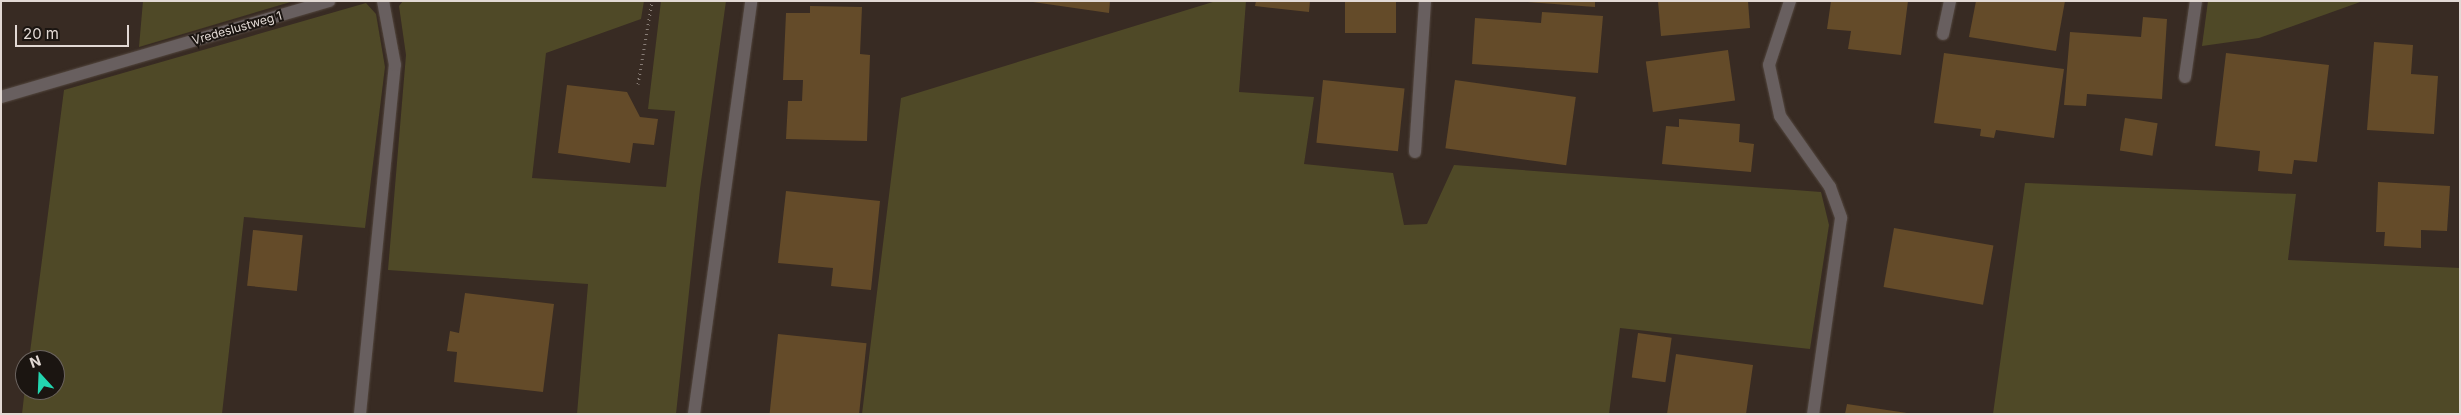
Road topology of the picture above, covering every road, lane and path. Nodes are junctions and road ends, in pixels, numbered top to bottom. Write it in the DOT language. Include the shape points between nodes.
graph roads {
  1 [pos="329,1"];
  2 [pos="383,1"];
  3 [pos="652,1"];
  4 [pos="751,1"];
  5 [pos="1425,1"];
  6 [pos="1790,1"];
  7 [pos="1950,1"];
  8 [pos="2196,1"];
  9 [pos="1943,34"];
  10 [pos="2185,77"];
  11 [pos="638,84"];
  12 [pos="1,97"];
  13 [pos="1415,152"];
  14 [pos="360,414"];
  15 [pos="694,414"];
  16 [pos="1813,414"];
  1 -- 12 [label="street, Vredeslustweg 1"];
  2 -- 14 [label="street" via="395,65"];
  3 -- 11 [label="path"];
  4 -- 15 [label="street"];
  5 -- 13 [label="street"];
  6 -- 16 [label="street" via="1769,65 1780,116 1830,187 1841,218"];
  7 -- 9 [label="street"];
  8 -- 10 [label="street"];
}
